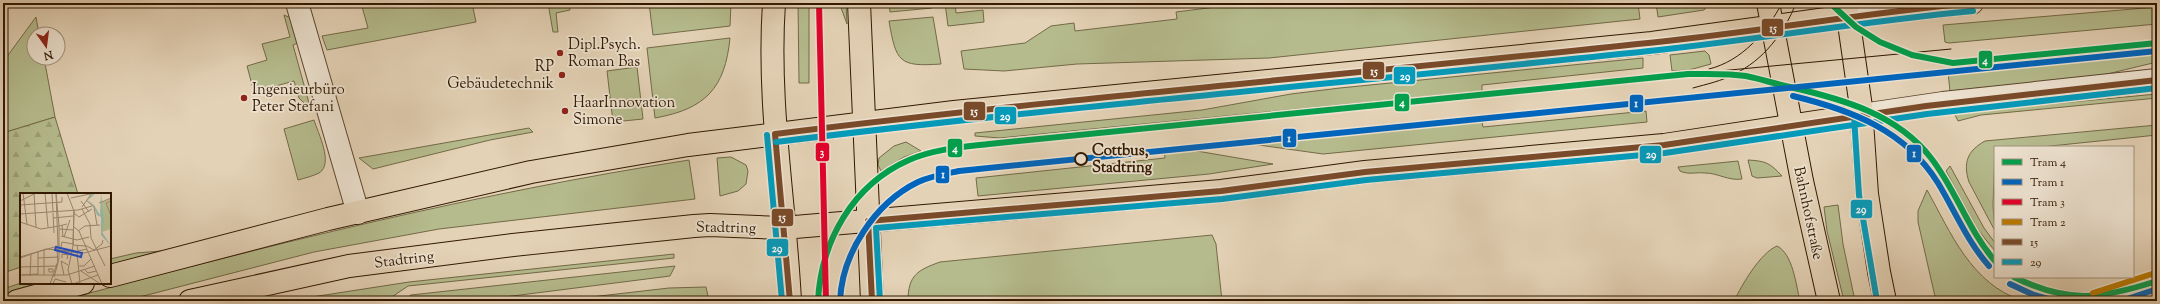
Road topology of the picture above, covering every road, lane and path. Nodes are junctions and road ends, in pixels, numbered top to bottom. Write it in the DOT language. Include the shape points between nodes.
graph roads {
  1 [pos="297,3"];
  2 [pos="774,3"];
  3 [pos="859,3"];
  4 [pos="1768,3"];
  5 [pos="1972,3"];
  6 [pos="1847,10"];
  7 [pos="1772,27"];
  8 [pos="2157,80"];
  9 [pos="1862,115"];
  10 [pos="864,122"];
  11 [pos="1791,125"];
  12 [pos="776,134"];
  13 [pos="358,213"];
  14 [pos="868,221"];
  15 [pos="784,228"];
  16 [pos="111,276"];
  17 [pos="79,284"];
  18 [pos="17,301"];
  19 [pos="190,301"];
  20 [pos="790,301"];
  21 [pos="872,301"];
  22 [pos="1829,301"];
  23 [pos="1886,301"];
  1 -- 13 [label="street"];
  2 -- 12 [label="main road" via="772,25"];
  3 -- 10 [label="main road"];
  4 -- 7 [label="main road, Bahnhofstraße"];
  5 -- 6 [label="street"];
  6 -- 7 [label="main road"];
  6 -- 9 [label="main road"];
  7 -- 10 [label="main road" via="1652,43"];
  7 -- 11 [label="main road, Bahnhofstraße"];
  8 -- 9 [label="street" via="1943,103"];
  9 -- 11 [label="main road, Stadtring"];
  9 -- 23 [label="main road" via="1867,194"];
  10 -- 12 [label="main road"];
  10 -- 14 [label="main road"];
  11 -- 14 [label="main road, Stadtring" via="1664,145 1365,172 1221,191"];
  11 -- 22 [label="main road, Bahnhofstraße"];
  12 -- 13 [label="main road" via="688,145 531,172"];
  12 -- 15 [label="main road"];
  13 -- 16 [label="main road"];
  14 -- 15 [label="main road, Stadtring"];
  14 -- 21 [label="main road"];
  15 -- 19 [label="main road, Stadtring" via="710,225 513,245 349,266"];
  15 -- 20 [label="main road"];
  17 -- 18 [label="main road"];
}
